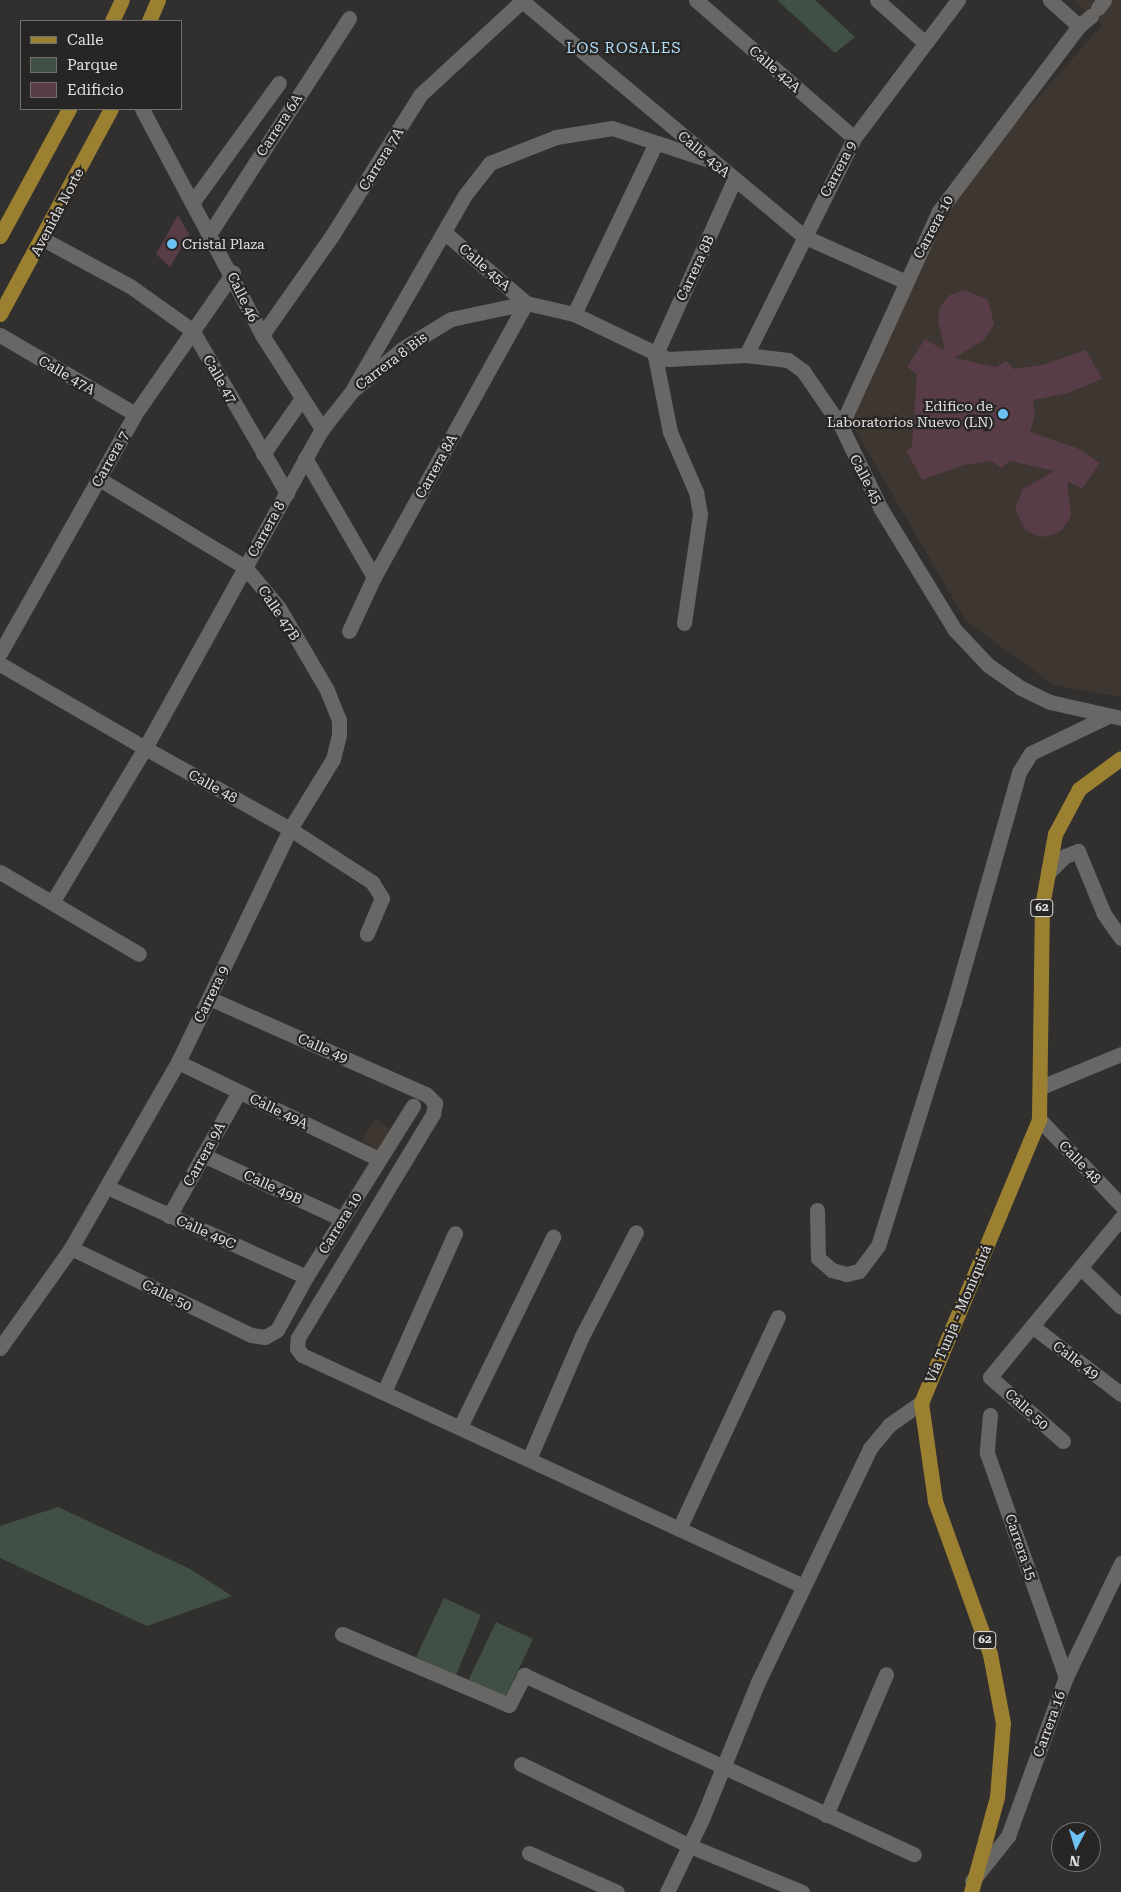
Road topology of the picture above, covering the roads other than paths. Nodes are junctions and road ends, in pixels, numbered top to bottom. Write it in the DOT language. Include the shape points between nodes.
graph roads {
  1 [pos="122,0"];
  2 [pos="158,0"];
  3 [pos="696,0"];
  4 [pos="876,0"];
  5 [pos="958,0"];
  6 [pos="1050,0"];
  7 [pos="521,1"];
  8 [pos="1098,8"];
  9 [pos="349,18"];
  10 [pos="112,20"];
  11 [pos="149,20"];
  12 [pos="1079,26"];
  13 [pos="924,42"];
  14 [pos="279,83"];
  15 [pos="69,110"];
  16 [pos="110,110"];
  17 [pos="143,110"];
  18 [pos="854,138"];
  19 [pos="655,145"];
  20 [pos="712,161"];
  21 [pos="734,180"];
  22 [pos="192,203"];
  23 [pos="444,232"];
  24 [pos="210,233"];
  25 [pos="0,236"];
  26 [pos="803,236"];
  27 [pos="43,238"];
  28 [pos="233,274"];
  29 [pos="904,281"];
  30 [pos="526,303"];
  31 [pos="0,314"];
  32 [pos="574,314"];
  33 [pos="386,329"];
  34 [pos="192,330"];
  35 [pos="0,335"];
  36 [pos="262,335"];
  37 [pos="402,349"];
  38 [pos="746,355"];
  39 [pos="654,356"];
  40 [pos="352,391"];
  41 [pos="300,401"];
  42 [pos="135,414"];
  43 [pos="841,426"];
  44 [pos="322,429"];
  45 [pos="263,454"];
  46 [pos="305,458"];
  47 [pos="99,479"];
  48 [pos="287,493"];
  49 [pos="245,567"];
  50 [pos="374,578"];
  51 [pos="684,623"];
  52 [pos="349,631"];
  53 [pos="0,653"];
  54 [pos="0,664"];
  55 [pos="1113,717"];
  56 [pos="339,735"];
  57 [pos="145,748"];
  58 [pos="1121,758"];
  59 [pos="290,829"];
  60 [pos="0,872"];
  61 [pos="1048,873"];
  62 [pos="53,902"];
  63 [pos="366,934"];
  64 [pos="1121,938"];
  65 [pos="139,954"];
  66 [pos="209,998"];
  67 [pos="1121,1054"];
  68 [pos="178,1062"];
  69 [pos="1041,1087"];
  70 [pos="239,1092"];
  71 [pos="413,1106"];
  72 [pos="1039,1119"];
  73 [pos="203,1155"];
  74 [pos="380,1160"];
  75 [pos="107,1187"];
  76 [pos="1121,1205"];
  77 [pos="817,1210"];
  78 [pos="169,1216"];
  79 [pos="1121,1218"];
  80 [pos="342,1219"];
  81 [pos="636,1232"];
  82 [pos="455,1233"];
  83 [pos="553,1237"];
  84 [pos="71,1248"];
  85 [pos="1082,1269"];
  86 [pos="306,1278"];
  87 [pos="1121,1307"];
  88 [pos="778,1317"];
  89 [pos="1032,1326"];
  90 [pos="265,1337"];
  91 [pos="0,1348"];
  92 [pos="384,1392"];
  93 [pos="1121,1394"];
  94 [pos="921,1403"];
  95 [pos="990,1416"];
  96 [pos="460,1427"];
  97 [pos="1063,1441"];
  98 [pos="529,1459"];
  99 [pos="679,1529"];
  100 [pos="1121,1563"];
  101 [pos="803,1586"];
  102 [pos="342,1634"];
  103 [pos="886,1674"];
  104 [pos="1066,1676"];
  105 [pos="521,1764"];
  106 [pos="721,1769"];
  107 [pos="826,1815"];
  108 [pos="690,1846"];
  109 [pos="529,1853"];
  110 [pos="914,1854"];
  111 [pos="972,1886"];
  112 [pos="617,1892"];
  113 [pos="667,1892"];
  114 [pos="802,1892"];
  1 -- 10 [label="main road"];
  2 -- 11 [label="main road"];
  3 -- 18 [label="street, Calle 42A"];
  4 -- 13 [label="street"];
  5 -- 13 [label="street, Carrera 9"];
  6 -- 12 [label="street"];
  7 -- 20 [label="street, Calle 43A"];
  7 -- 36 [label="street, Carrera 7A" via="420,95 337,228"];
  8 -- 12 [label="street, Carrera 10"];
  9 -- 24 [label="street, Carrera 6A"];
  12 -- 29 [label="street, Carrera 10" via="938,210"];
  13 -- 18 [label="street, Carrera 9"];
  14 -- 22 [label="street"];
  15 -- 25 [label="main road"];
  16 -- 27 [label="main road, Avenida Norte"];
  17 -- 22 [label="street, Calle 46"];
  18 -- 26 [label="street, Carrera 9"];
  19 -- 20 [label="street"];
  19 -- 23 [label="street, Carrera 8" via="630,132 590,129 538,143 490,163 465,195"];
  19 -- 32 [label="street"];
  20 -- 21 [label="street, Calle 43A"];
  21 -- 26 [label="street, Calle 43A"];
  21 -- 39 [label="street, Carrera 8B"];
  22 -- 24 [label="street, Calle 46"];
  23 -- 30 [label="street, Calle 45A"];
  23 -- 33 [label="street, Carrera 8"];
  24 -- 28 [label="street, Calle 46"];
  26 -- 29 [label="street, Calle 43A"];
  26 -- 38 [label="street, Carrera 9"];
  27 -- 31 [label="main road, Avenida Norte"];
  27 -- 34 [label="street, Calle 47" via="130,286"];
  28 -- 34 [label="street, Carrera 7"];
  28 -- 36 [label="street, Calle 46"];
  29 -- 43 [label="street, Carrera 10"];
  30 -- 32 [label="street, Carrera 8 Bis"];
  30 -- 37 [label="street, Carrera 8 Bis" via="451,319"];
  30 -- 50 [label="street, Carrera 8A"];
  32 -- 39 [label="street, Calle 45"];
  33 -- 37 [label="street"];
  33 -- 40 [label="street, Carrera 8"];
  34 -- 42 [label="street, Carrera 7"];
  34 -- 45 [label="street, Calle 47"];
  35 -- 42 [label="street, Calle 47A"];
  36 -- 41 [label="street, Calle 46"];
  37 -- 40 [label="street, Carrera 8 Bis"];
  38 -- 39 [label="street, Calle 45" via="690,359"];
  38 -- 43 [label="street, Calle 45" via="775,356 803,371"];
  39 -- 51 [label="street" via="670,432 696,492 700,514"];
  40 -- 44 [label="street, Carrera 8"];
  41 -- 44 [label="street, Calle 46"];
  41 -- 45 [label="street"];
  42 -- 47 [label="street, Carrera 7"];
  43 -- 55 [label="street, Calle 45" via="881,509 955,630 988,665 1020,688 1050,702"];
  44 -- 46 [label="street, Carrera 8"];
  45 -- 48 [label="street, Calle 47"];
  46 -- 48 [label="street, Carrera 8"];
  46 -- 50 [label="street"];
  47 -- 49 [label="street, Calle 47B"];
  47 -- 53 [label="street, Carrera 7"];
  48 -- 49 [label="street, Carrera 8"];
  49 -- 56 [label="street, Calle 47B" via="279,608 327,690 339,720"];
  49 -- 57 [label="street, Carrera 8"];
  50 -- 52 [label="street, Carrera 8A"];
  54 -- 57 [label="street, Calle 48"];
  55 -- 77 [label="street" via="1031,753 1019,772 954,1002 878,1246 859,1271 846,1274 832,1270 818,1258"];
  56 -- 59 [label="street, Carrera 9" via="333,759"];
  57 -- 59 [label="street, Calle 48"];
  57 -- 62 [label="street, Carrera 8"];
  58 -- 61 [label="main road, Vía Tunja - Moniquirá / 62" via="1079,789 1055,834"];
  59 -- 63 [label="street, Calle 48" via="379,889 382,898"];
  59 -- 66 [label="street, Carrera 9"];
  60 -- 62 [label="street"];
  61 -- 64 [label="street" via="1064,856 1078,852 1104,914"];
  61 -- 69 [label="main road, Vía Tunja - Moniquirá / 62" via="1042,906"];
  62 -- 65 [label="street"];
  66 -- 68 [label="street, Carrera 9"];
  66 -- 92 [label="street, Calle 49" via="426,1094 435,1102 433,1114 298,1338 297,1348 302,1355"];
  67 -- 69 [label="street"];
  68 -- 70 [label="street, Calle 49A"];
  68 -- 75 [label="street, Carrera 9"];
  69 -- 72 [label="main road, Vía Tunja - Moniquirá / 62"];
  70 -- 73 [label="street, Carrera 9A"];
  70 -- 74 [label="street, Calle 49A"];
  71 -- 74 [label="street, Carrera 10"];
  72 -- 76 [label="street, Calle 48"];
  72 -- 94 [label="main road, Vía Tunja - Moniquirá / 62"];
  73 -- 78 [label="street, Carrera 9A"];
  73 -- 80 [label="street, Calle 49B"];
  74 -- 80 [label="street, Carrera 10"];
  75 -- 78 [label="street, Calle 49C"];
  75 -- 84 [label="street, Carrera 9"];
  78 -- 86 [label="street, Calle 49C"];
  79 -- 85 [label="street"];
  80 -- 86 [label="street, Carrera 10"];
  81 -- 98 [label="street" via="581,1338"];
  82 -- 92 [label="street"];
  83 -- 96 [label="street"];
  84 -- 90 [label="street, Calle 50" via="251,1335"];
  84 -- 91 [label="street, Carrera 9"];
  85 -- 87 [label="street"];
  85 -- 89 [label="street"];
  86 -- 90 [label="street, Carrera 10" via="277,1330"];
  88 -- 99 [label="street"];
  89 -- 93 [label="street, Calle 49"];
  89 -- 97 [label="street, Calle 50" via="990,1377"];
  92 -- 96 [label="street"];
  94 -- 101 [label="street" via="889,1425 874,1442"];
  94 -- 111 [label="main road, 62" via="935,1501 990,1654 1003,1724 997,1797"];
  95 -- 104 [label="street, Carrera 15" via="987,1452"];
  96 -- 98 [label="street"];
  98 -- 99 [label="street"];
  99 -- 101 [label="street"];
  100 -- 104 [label="street, Carrera 16"];
  101 -- 106 [label="street"];
  102 -- 106 [label="street" via="509,1706 524,1675"];
  103 -- 107 [label="street"];
  104 -- 111 [label="street, Carrera 16" via="1008,1836"];
  105 -- 108 [label="street"];
  106 -- 107 [label="street"];
  106 -- 108 [label="street"];
  107 -- 110 [label="street"];
  108 -- 113 [label="street"];
  108 -- 114 [label="street"];
  109 -- 112 [label="street"];
}
